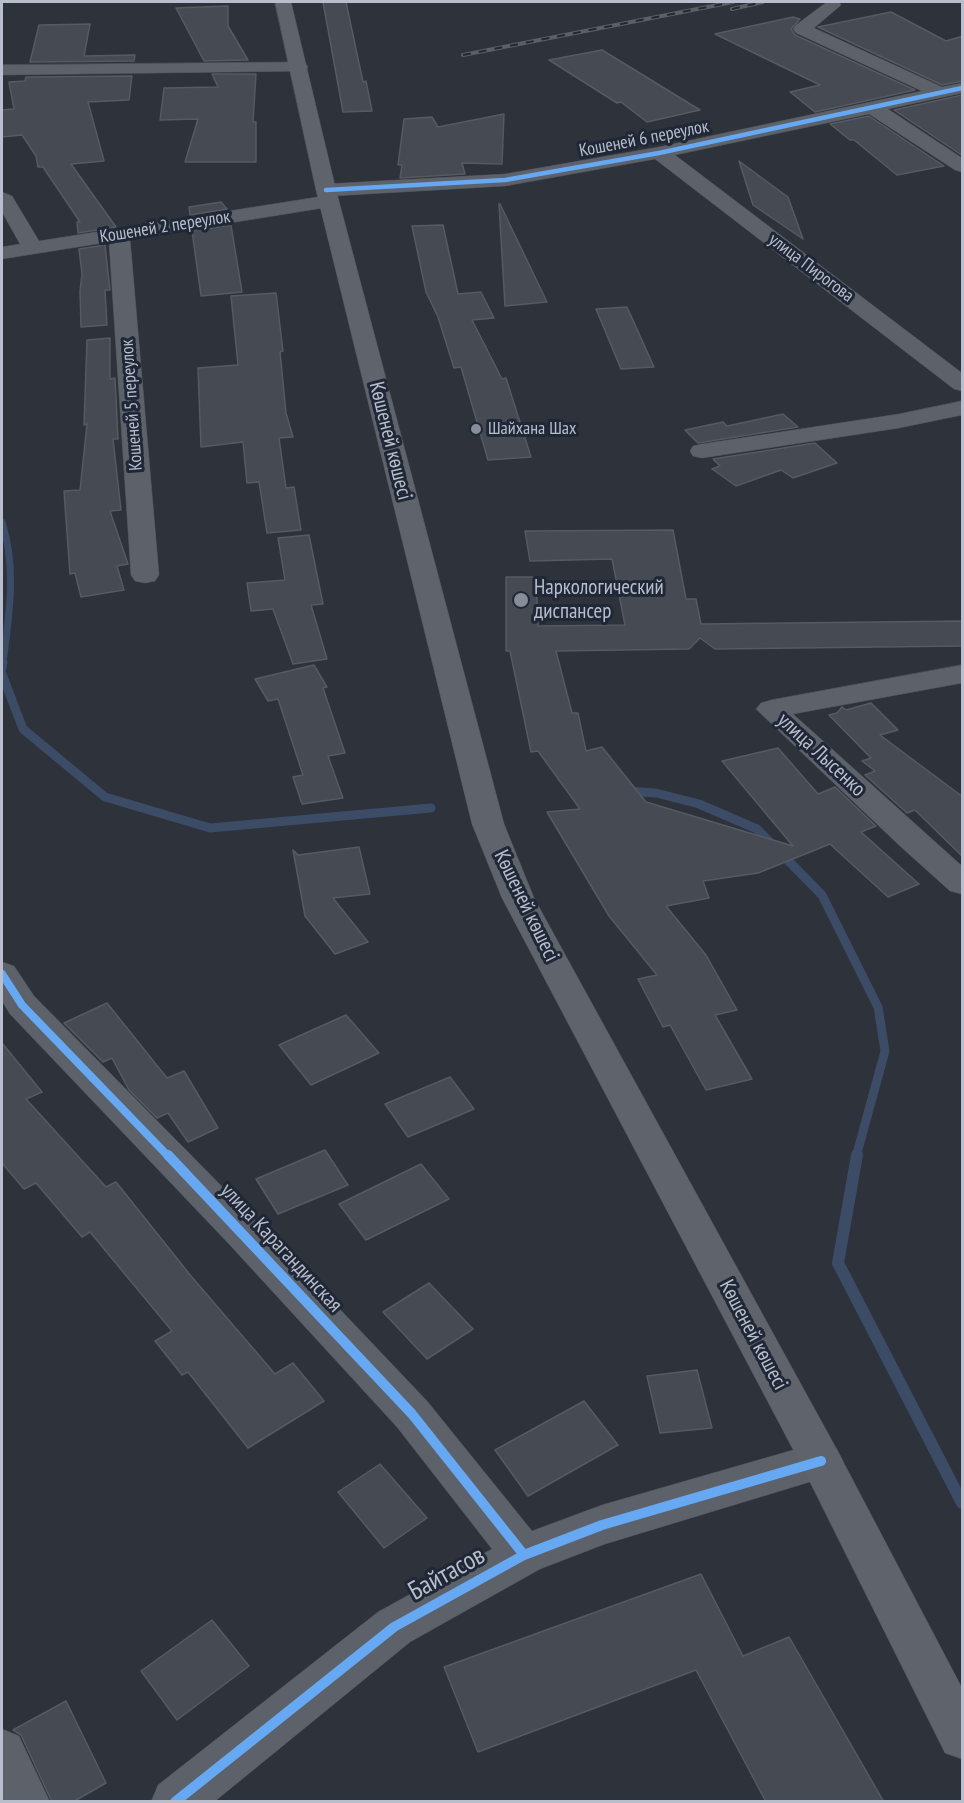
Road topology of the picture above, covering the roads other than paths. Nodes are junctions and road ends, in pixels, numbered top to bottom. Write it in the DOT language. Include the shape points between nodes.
graph roads {
  1 [pos="283,2"];
  2 [pos="833,4"];
  3 [pos="299,67"];
  4 [pos="2,70"];
  5 [pos="963,88"];
  6 [pos="941,93"];
  7 [pos="873,108"];
  8 [pos="659,153"];
  9 [pos="963,166"];
  10 [pos="328,196"];
  11 [pos="2,198"];
  12 [pos="119,234"];
  13 [pos="33,248"];
  14 [pos="2,253"];
  15 [pos="963,384"];
  16 [pos="963,408"];
  17 [pos="702,451"];
  18 [pos="145,575"];
  19 [pos="963,674"];
  20 [pos="963,882"];
  21 [pos="2,974"];
  22 [pos="821,1461"];
  23 [pos="524,1555"];
  24 [pos="963,1736"];
  25 [pos="2,1753"];
  26 [pos="26,1802"];
  27 [pos="175,1802"];
  1 -- 3 [label="main road, Көшеней көшесі"];
  2 -- 6 [label="street" via="802,29"];
  3 -- 4 [label="street"];
  3 -- 10 [label="main road, Көшеней көшесі"];
  5 -- 6 [label="street, Кошеней 6 переулок"];
  6 -- 7 [label="street, Кошеней 6 переулок"];
  7 -- 8 [label="street, Кошеней 6 переулок"];
  7 -- 9 [label="street"];
  8 -- 10 [label="street, Кошеней 6 переулок" via="506,180"];
  8 -- 15 [label="street, улица Пирогова"];
  10 -- 12 [label="street, Кошеней 2 переулок"];
  10 -- 22 [label="main road, Көшеней көшесі" via="488,824 518,898"];
  11 -- 13 [label="street"];
  12 -- 13 [label="street, Кошеней 2 переулок"];
  12 -- 18 [label="street, Кошеней 5 переулок"];
  13 -- 14 [label="street, Кошеней 2 переулок"];
  16 -- 17 [label="street"];
  19 -- 20 [label="street, улица Лысенко" via="771,709"];
  21 -- 23 [label="street, улица Карагандинская" via="22,1005 412,1414"];
  22 -- 23 [label="street, Байтасов" via="602,1525"];
  22 -- 24 [label="main road, Көшеней көшесі"];
  23 -- 27 [label="street, Байтасов" via="394,1627"];
  25 -- 26 [label="street"];
}
